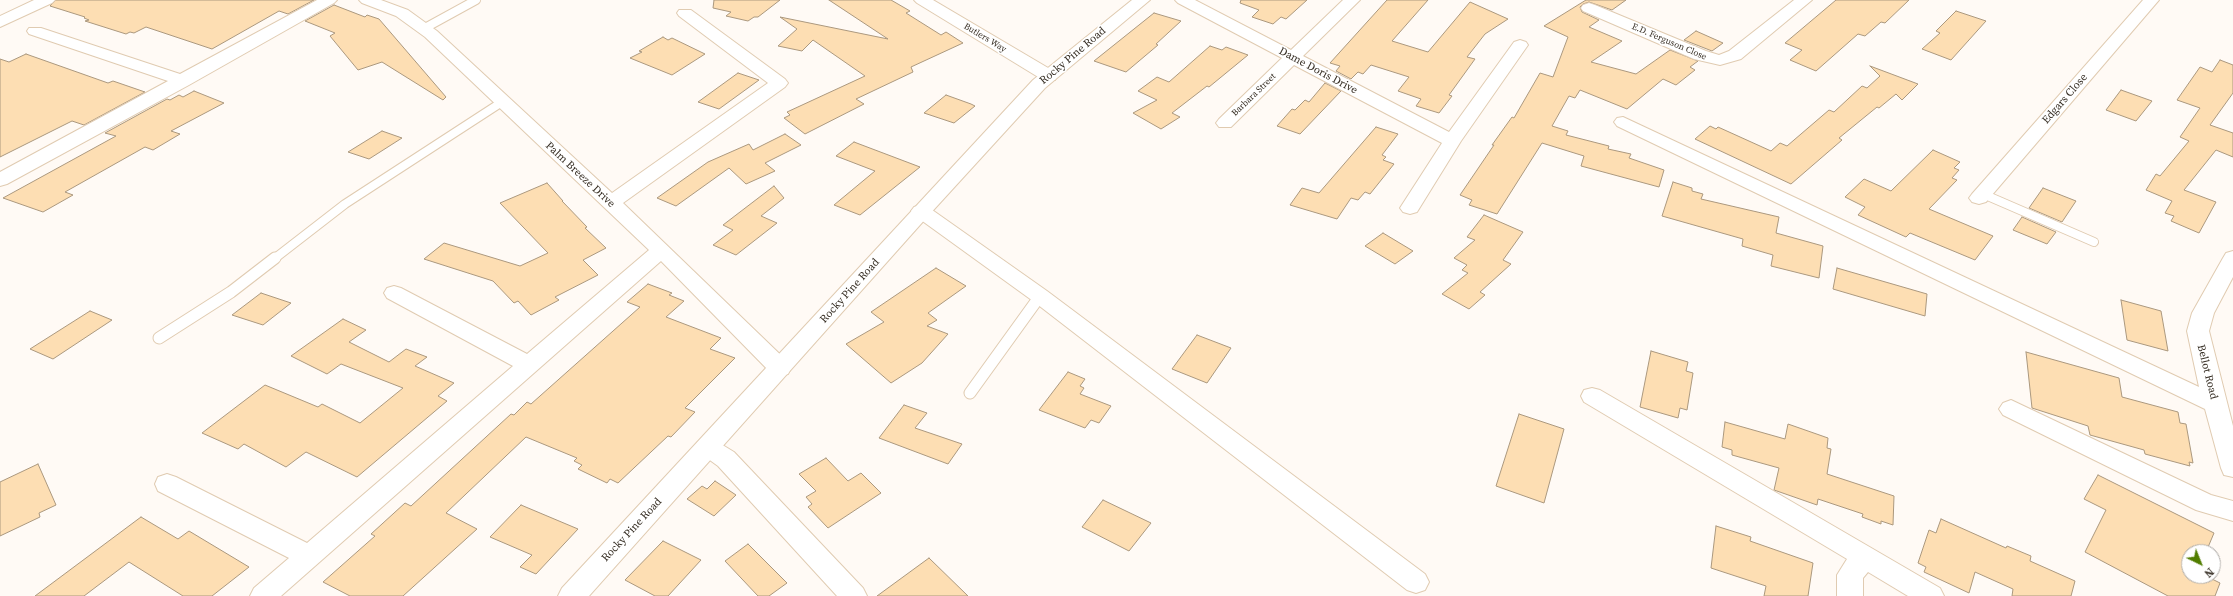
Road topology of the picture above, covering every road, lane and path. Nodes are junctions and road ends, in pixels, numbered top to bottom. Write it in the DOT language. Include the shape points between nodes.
graph roads {
  1 [pos="47,0"];
  2 [pos="328,0"];
  3 [pos="367,0"];
  4 [pos="476,0"];
  5 [pos="922,0"];
  6 [pos="1142,0"];
  7 [pos="1183,0"];
  8 [pos="1352,0"];
  9 [pos="1804,0"];
  10 [pos="2151,0"];
  11 [pos="1589,8"];
  12 [pos="685,12"];
  13 [pos="0,22"];
  14 [pos="425,28"];
  15 [pos="35,31"];
  16 [pos="1520,45"];
  17 [pos="1293,58"];
  18 [pos="1048,76"];
  19 [pos="183,81"];
  20 [pos="502,102"];
  21 [pos="1623,122"];
  22 [pos="1225,123"];
  23 [pos="1452,141"];
  24 [pos="0,180"];
  25 [pos="1981,196"];
  26 [pos="610,203"];
  27 [pos="1410,208"];
  28 [pos="921,211"];
  29 [pos="2094,242"];
  30 [pos="661,250"];
  31 [pos="2233,258"];
  32 [pos="394,293"];
  33 [pos="1040,296"];
  34 [pos="159,338"];
  35 [pos="529,365"];
  36 [pos="780,368"];
  37 [pos="970,393"];
  38 [pos="1592,396"];
  39 [pos="2215,404"];
  40 [pos="2011,409"];
  41 [pos="708,448"];
  42 [pos="2233,468"];
  43 [pos="167,484"];
  44 [pos="2233,510"];
  45 [pos="308,556"];
  46 [pos="1864,556"];
  47 [pos="1416,582"];
  48 [pos="577,594"];
  49 [pos="263,596"];
  50 [pos="854,596"];
  51 [pos="1850,596"];
  52 [pos="1931,596"];
  1 -- 13 [label="street"];
  2 -- 19 [label="street"];
  3 -- 14 [label="street, Palm Breeze Drive" via="402,13"];
  4 -- 14 [label="lane"];
  5 -- 18 [label="street, Butlers Way"];
  6 -- 18 [label="street, Rocky Pine Road"];
  7 -- 17 [label="street, Dame Doris Drive"];
  8 -- 17 [label="street, Barbara Street"];
  9 -- 11 [label="street, E.D. Ferguson Close" via="1735,55 1720,60 1700,55"];
  10 -- 25 [label="street, Edgars Close"];
  12 -- 26 [label="street" via="779,82"];
  14 -- 20 [label="street, Palm Breeze Drive"];
  15 -- 19 [label="street"];
  16 -- 23 [label="street"];
  17 -- 22 [label="street, Barbara Street"];
  17 -- 23 [label="street, Dame Doris Drive"];
  18 -- 28 [label="street, Rocky Pine Road"];
  19 -- 24 [label="street"];
  20 -- 26 [label="street, Palm Breeze Drive"];
  20 -- 34 [label="lane" via="345,204 231,292"];
  21 -- 39 [label="street"];
  23 -- 27 [label="street"];
  25 -- 29 [label="lane"];
  26 -- 30 [label="street, Palm Breeze Drive"];
  28 -- 33 [label="street"];
  28 -- 36 [label="street, Rocky Pine Road"];
  30 -- 35 [label="street"];
  30 -- 36 [label="street, Palm Breeze Drive"];
  31 -- 39 [label="street, Bellot Road" via="2203,313 2198,331"];
  32 -- 35 [label="street"];
  33 -- 37 [label="lane"];
  33 -- 47 [label="street"];
  35 -- 45 [label="street"];
  36 -- 41 [label="street, Rocky Pine Road"];
  38 -- 46 [label="street"];
  39 -- 42 [label="street, Bellot Road"];
  40 -- 44 [label="street" via="2205,503"];
  41 -- 48 [label="street, Rocky Pine Road"];
  41 -- 50 [label="street" via="726,459"];
  43 -- 45 [label="street"];
  45 -- 49 [label="street"];
  46 -- 51 [label="street" via="1850,575"];
  46 -- 52 [label="street"];
}
